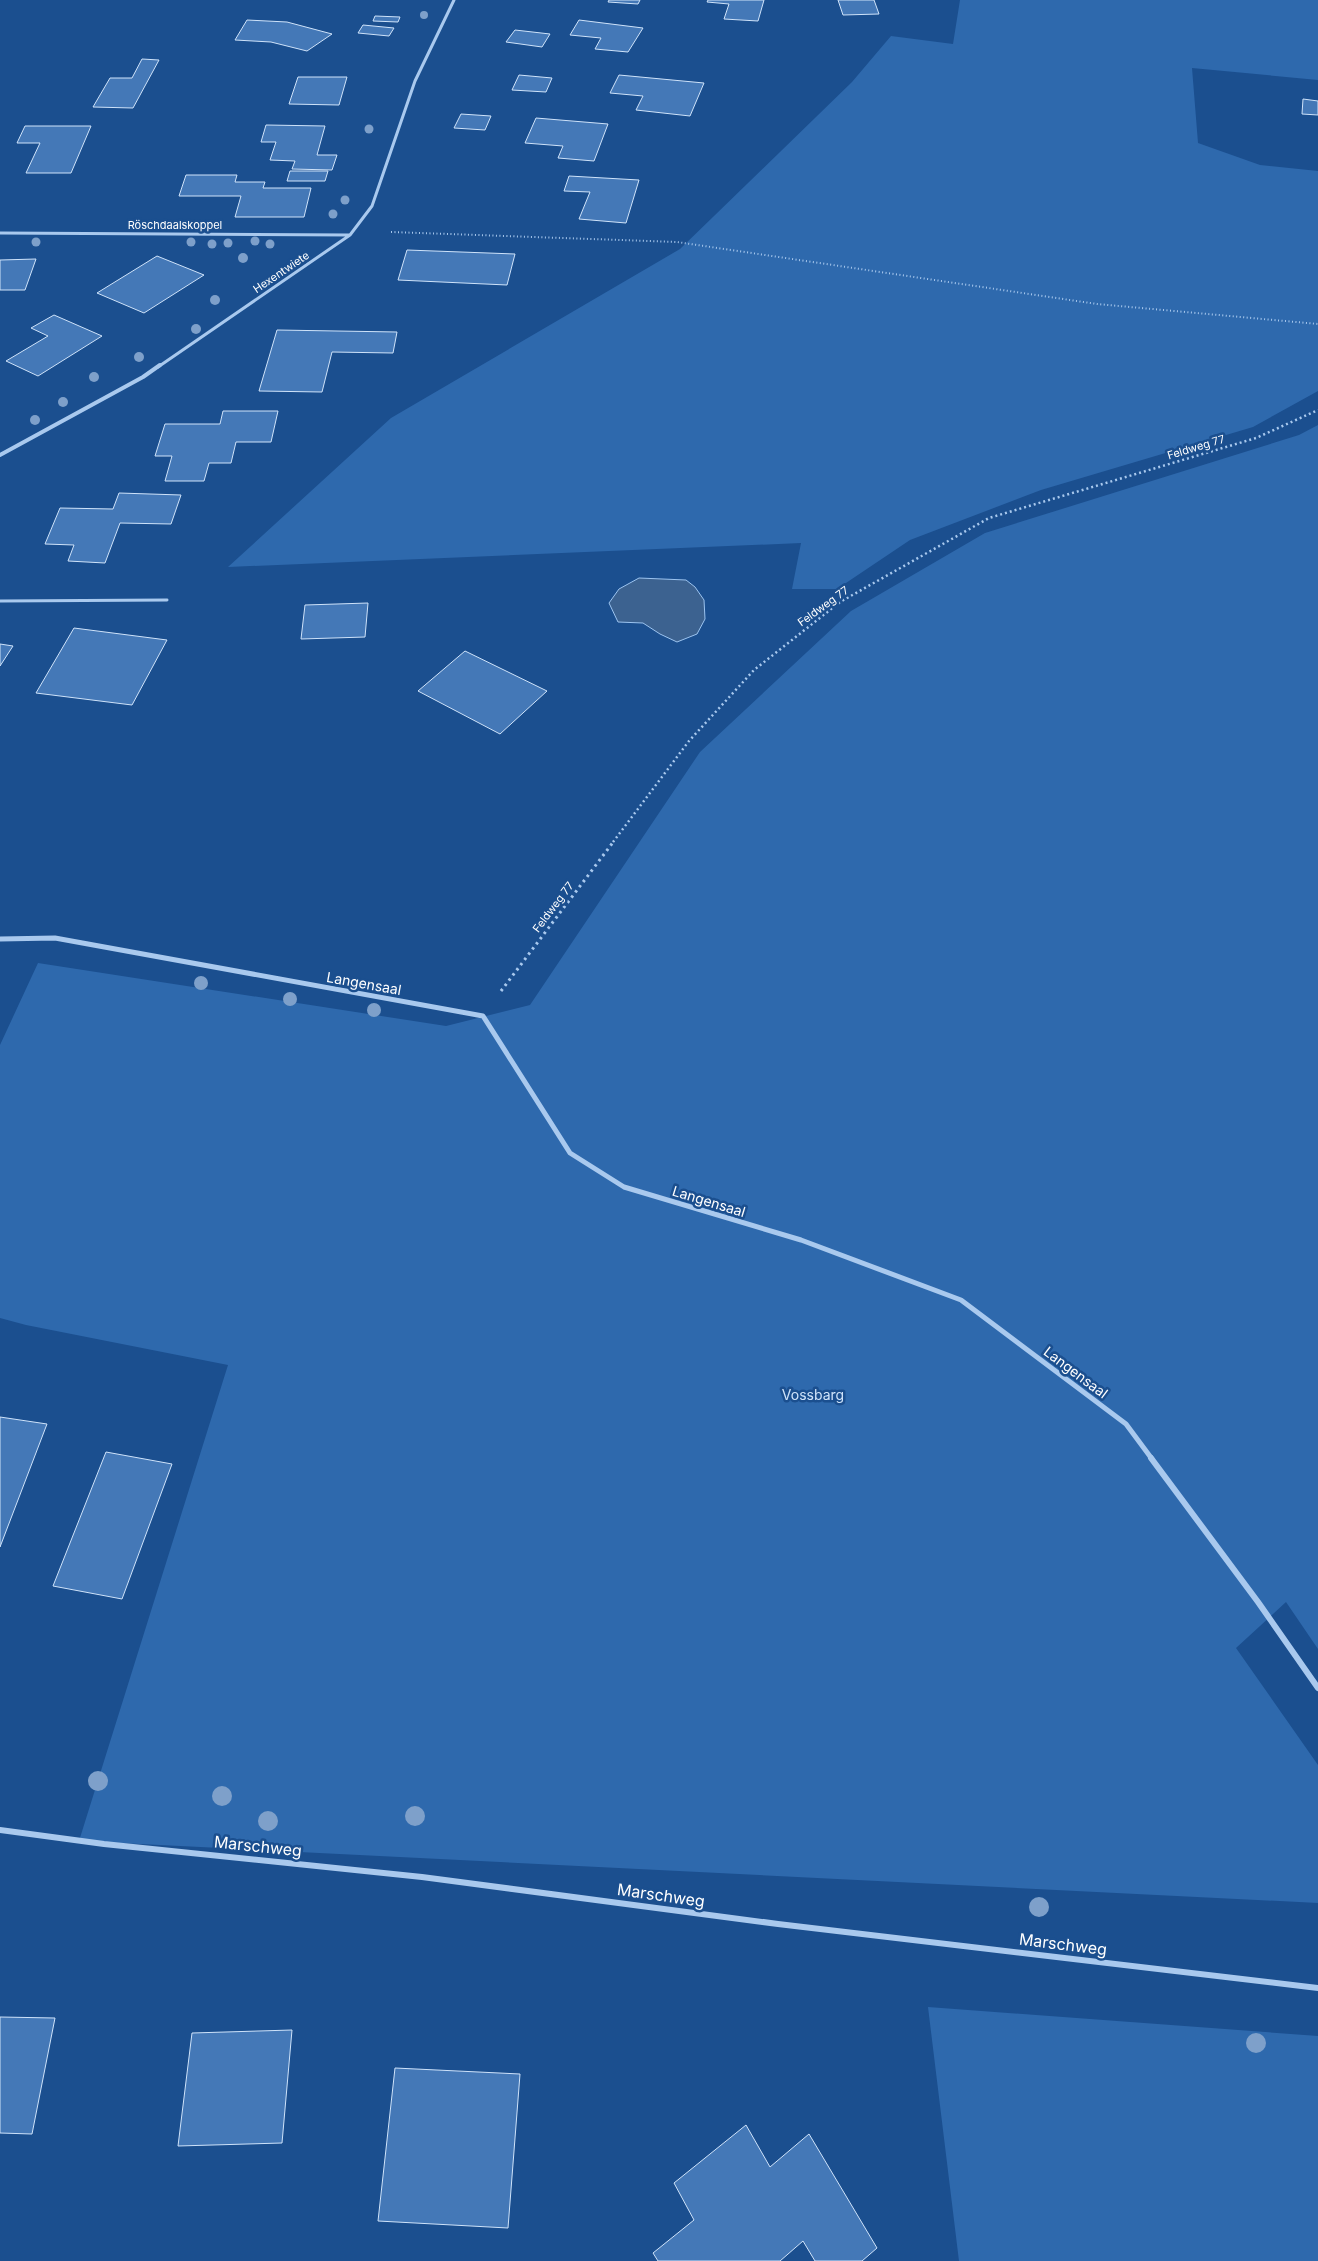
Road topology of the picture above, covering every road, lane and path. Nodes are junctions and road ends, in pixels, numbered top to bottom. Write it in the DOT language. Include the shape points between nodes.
graph roads {
  1 [pos="454,0"];
  2 [pos="353,230"];
  3 [pos="0,233"];
  4 [pos="350,234"];
  5 [pos="1318,324"];
  6 [pos="1318,410"];
  7 [pos="0,455"];
  8 [pos="167,600"];
  9 [pos="0,602"];
  10 [pos="0,939"];
  11 [pos="483,1016"];
  12 [pos="1318,1688"];
  13 [pos="0,1830"];
  14 [pos="1318,1988"];
  1 -- 2 [label="street, Hexentwiete" via="416,80 372,206"];
  2 -- 4 [label="street, Hexentwiete"];
  2 -- 5 [label="path" via="677,242 1097,304"];
  3 -- 4 [label="street, Röschdaalskoppel"];
  4 -- 7 [label="street, Hexentwiete" via="143,376"];
  6 -- 11 [label="path, Feldweg 77" via="1256,438 989,518 840,602 754,670 689,741"];
  8 -- 9 [label="lane"];
  10 -- 11 [label="street, Langensaal" via="55,938"];
  11 -- 12 [label="street, Langensaal" via="570,1153 624,1187 801,1240 961,1300 1126,1424"];
  13 -- 14 [label="street, Marschweg" via="422,1877 778,1924"];
}
